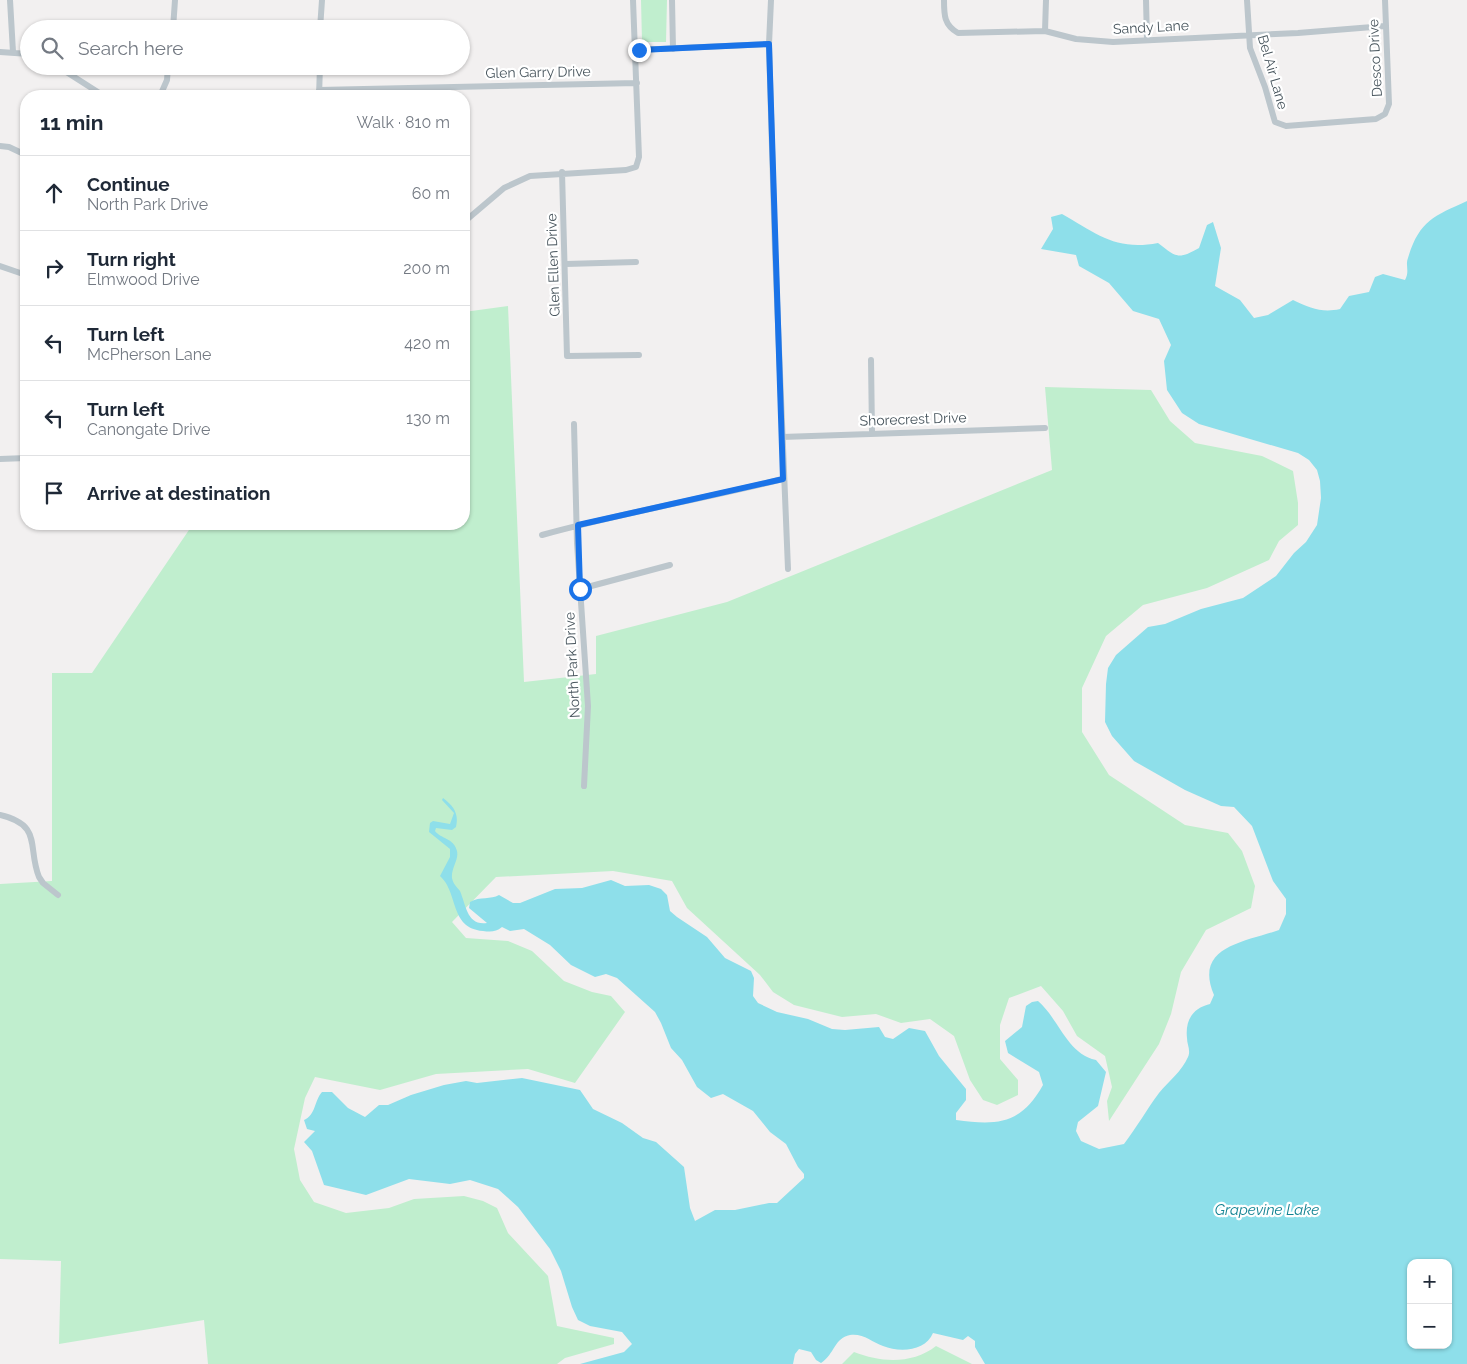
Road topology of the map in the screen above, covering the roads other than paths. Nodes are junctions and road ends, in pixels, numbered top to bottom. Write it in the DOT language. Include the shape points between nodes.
graph roads {
  1 [pos="10,0"];
  2 [pos="175,0"];
  3 [pos="322,0"];
  4 [pos="634,0"];
  5 [pos="672,0"];
  6 [pos="771,0"];
  7 [pos="944,0"];
  8 [pos="1046,0"];
  9 [pos="1146,0"];
  10 [pos="1247,0"];
  11 [pos="1385,0"];
  12 [pos="173,20"];
  13 [pos="321,20"];
  14 [pos="1385,26"];
  15 [pos="1045,31"];
  16 [pos="1248,35"];
  17 [pos="1147,40"];
  18 [pos="769,44"];
  19 [pos="673,48"];
  20 [pos="636,50"];
  21 [pos="0,52"];
  22 [pos="12,52"];
  23 [pos="20,53"];
  24 [pos="71,75"];
  25 [pos="167,75"];
  26 [pos="320,75"];
  27 [pos="637,83"];
  28 [pos="95,90"];
  29 [pos="163,90"];
  30 [pos="319,90"];
  31 [pos="414,90"];
  32 [pos="1275,122"];
  33 [pos="0,146"];
  34 [pos="20,152"];
  35 [pos="562,172"];
  36 [pos="470,217"];
  37 [pos="636,262"];
  38 [pos="566,264"];
  39 [pos="0,266"];
  40 [pos="20,273"];
  41 [pos="639,355"];
  42 [pos="872,360"];
  43 [pos="574,424"];
  44 [pos="1045,428"];
  45 [pos="872,433"];
  46 [pos="782,437"];
  47 [pos="20,458"];
  48 [pos="0,459"];
  49 [pos="783,479"];
  50 [pos="578,525"];
  51 [pos="542,535"];
  52 [pos="670,565"];
  53 [pos="788,569"];
  54 [pos="580,589"];
  55 [pos="584,786"];
  56 [pos="0,815"];
  57 [pos="58,895"];
  1 -- 22 [label="street"];
  2 -- 12 [label="street"];
  3 -- 13 [label="street"];
  4 -- 20 [label="street"];
  5 -- 19 [label="street"];
  6 -- 18 [label="street"];
  7 -- 15 [label="street, Sandy Lane" via="945,22 958,33"];
  8 -- 15 [label="street"];
  9 -- 17 [label="street"];
  10 -- 16 [label="street, Bel Air Lane"];
  11 -- 14 [label="street, Desco Drive"];
  14 -- 16 [label="street, Sandy Lane"];
  14 -- 32 [label="street, Desco Drive" via="1389,104 1385,114 1376,119 1286,126"];
  15 -- 17 [label="street, Sandy Lane" via="1094,42"];
  16 -- 17 [label="street, Sandy Lane"];
  16 -- 32 [label="street, Bel Air Lane"];
  18 -- 19 [label="street"];
  18 -- 46 [label="street"];
  19 -- 20 [label="street"];
  20 -- 27 [label="street"];
  21 -- 22 [label="street"];
  22 -- 23 [label="street"];
  24 -- 28 [label="street"];
  25 -- 29 [label="street"];
  26 -- 30 [label="street"];
  27 -- 31 [label="street, Glen Garry Drive"];
  27 -- 35 [label="street" via="639,157 636,167"];
  33 -- 34 [label="street" via="9,146"];
  35 -- 36 [label="street" via="516,181"];
  35 -- 38 [label="street, Glen Ellen Drive"];
  37 -- 38 [label="street"];
  38 -- 41 [label="street, Glen Ellen Drive" via="567,356"];
  39 -- 40 [label="street"];
  42 -- 45 [label="street"];
  43 -- 50 [label="street, North Park Drive"];
  44 -- 45 [label="street, Shorecrest Drive"];
  45 -- 46 [label="street, Shorecrest Drive"];
  46 -- 49 [label="street"];
  47 -- 48 [label="street"];
  49 -- 50 [label="street"];
  49 -- 53 [label="street"];
  50 -- 51 [label="street"];
  50 -- 54 [label="street, North Park Drive"];
  52 -- 54 [label="street"];
  54 -- 55 [label="street, North Park Drive" via="588,706"];
  56 -- 57 [label="street" via="18,821 30,833 39,877"];
}
